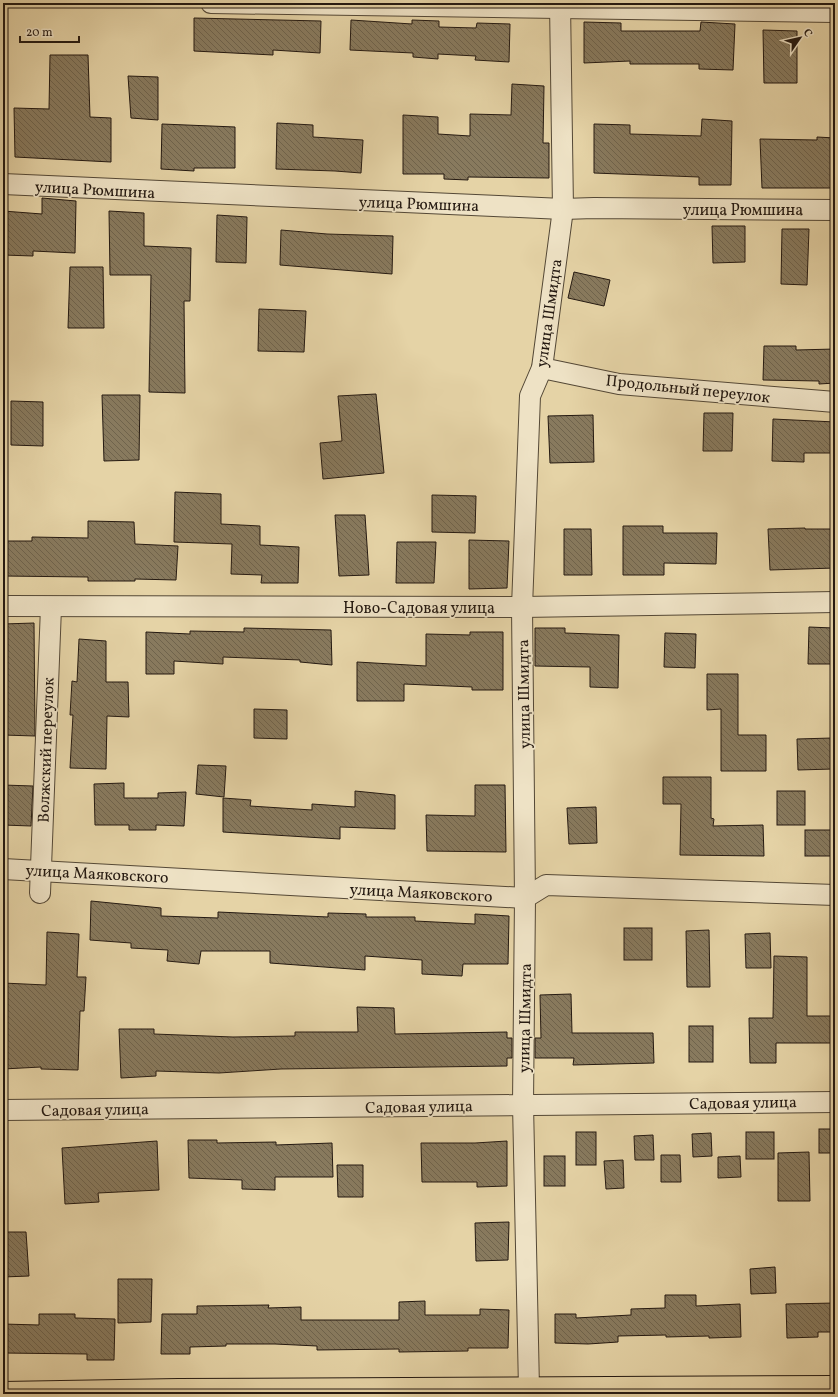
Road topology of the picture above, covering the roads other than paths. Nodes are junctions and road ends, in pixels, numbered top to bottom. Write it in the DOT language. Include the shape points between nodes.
graph roads {
  1 [pos="211,3"];
  2 [pos="560,5"];
  3 [pos="835,12"];
  4 [pos="3,184"];
  5 [pos="563,209"];
  6 [pos="835,210"];
  7 [pos="542,368"];
  8 [pos="835,402"];
  9 [pos="835,602"];
  10 [pos="3,606"];
  11 [pos="51,607"];
  12 [pos="522,607"];
  13 [pos="3,869"];
  14 [pos="40,870"];
  15 [pos="40,893"];
  16 [pos="835,895"];
  17 [pos="525,898"];
  18 [pos="835,1102"];
  19 [pos="523,1104"];
  20 [pos="3,1110"];
  21 [pos="835,1387"];
  22 [pos="529,1389"];
  23 [pos="809,1391"];
  24 [pos="178,1392"];
  25 [pos="3,1393"];
  1 -- 2 [label="street"];
  2 -- 3 [label="street"];
  2 -- 5 [label="street, улица Шмидта"];
  4 -- 5 [label="street, улица Рюмшина"];
  5 -- 6 [label="street, улица Рюмшина"];
  5 -- 7 [label="street, улица Шмидта"];
  7 -- 8 [label="street, Продольный переулок" via="619,384"];
  7 -- 12 [label="street, улица Шмидта" via="530,396"];
  9 -- 12 [label="street, Ново-Садовая улица"];
  10 -- 11 [label="street, Ново-Садовая улица"];
  11 -- 12 [label="street, Ново-Садовая улица"];
  11 -- 14 [label="street, Волжский переулок"];
  12 -- 17 [label="street, улица Шмидта"];
  13 -- 14 [label="street, улица Маяковского"];
  14 -- 15 [label="street, Волжский переулок"];
  14 -- 17 [label="street, улица Маяковского"];
  16 -- 17 [label="street" via="546,885"];
  17 -- 19 [label="street, улица Шмидта"];
  18 -- 19 [label="street, Садовая улица"];
  19 -- 20 [label="street, Садовая улица"];
  19 -- 22 [label="street, улица Шмидта"];
  21 -- 23 [label="main road"];
  22 -- 23 [label="main road"];
  22 -- 24 [label="main road"];
  24 -- 25 [label="main road"];
}
